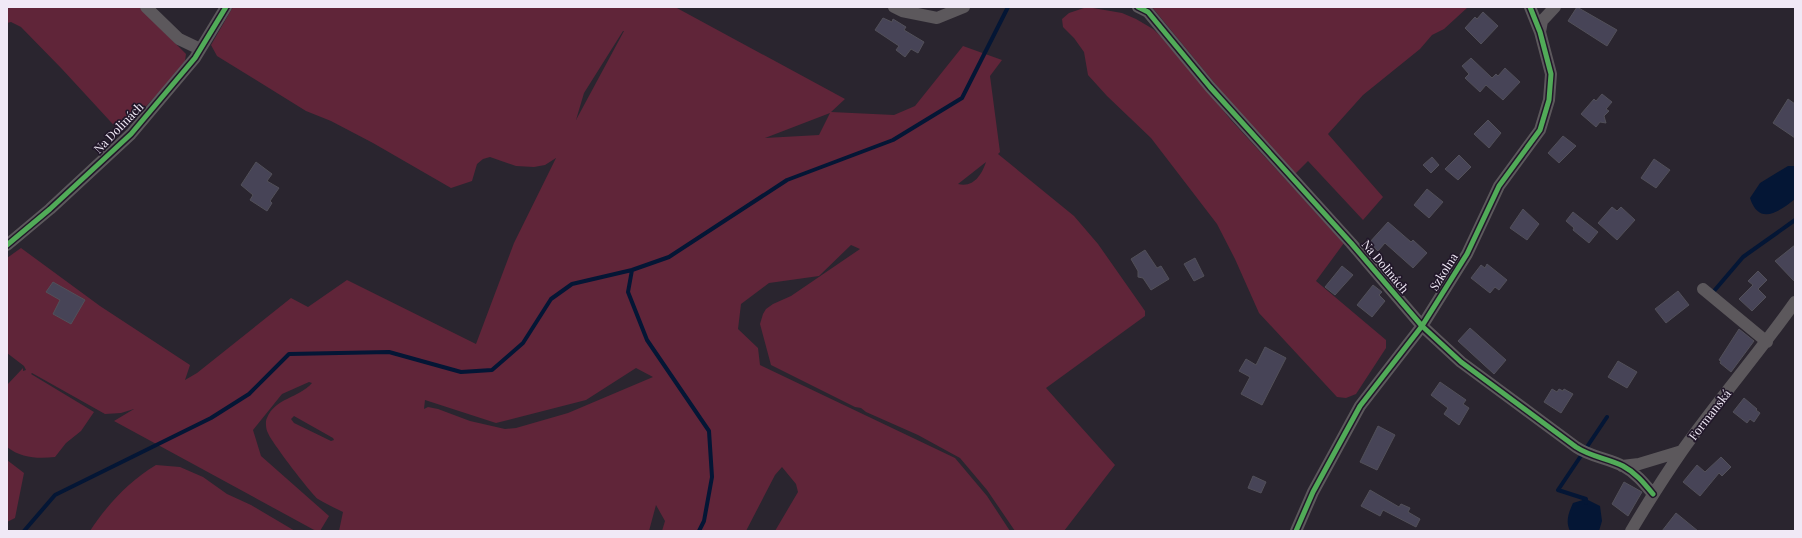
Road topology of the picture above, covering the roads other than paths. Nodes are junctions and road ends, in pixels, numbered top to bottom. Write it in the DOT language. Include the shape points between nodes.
graph roads {
  1 [pos="146,7"];
  2 [pos="226,7"];
  3 [pos="894,7"];
  4 [pos="964,7"];
  5 [pos="1138,7"];
  6 [pos="1530,7"];
  7 [pos="1555,7"];
  8 [pos="1540,32"];
  9 [pos="200,49"];
  10 [pos="7,245"];
  11 [pos="1703,289"];
  12 [pos="1795,302"];
  13 [pos="1422,326"];
  14 [pos="1767,342"];
  15 [pos="1682,451"];
  16 [pos="1622,466"];
  17 [pos="1653,494"];
  18 [pos="1296,531"];
  19 [pos="1632,531"];
  1 -- 9 [label="street" via="179,39"];
  2 -- 9 [label="street, Na Dolinách"];
  3 -- 4 [label="street" via="937,18"];
  5 -- 13 [label="street, Na Dolinách" via="1148,12 1210,87"];
  6 -- 8 [label="street, Szkolna"];
  7 -- 8 [label="street" via="1542,21"];
  8 -- 13 [label="street, Szkolna" via="1551,74 1549,100 1540,130 1500,186 1467,254"];
  9 -- 10 [label="street, Na Dolinách" via="131,134"];
  11 -- 14 [label="street"];
  12 -- 14 [label="street, Formanská"];
  13 -- 16 [label="street, Na Dolinách" via="1461,362 1576,447 1587,454"];
  13 -- 18 [label="street, Szkolna" via="1360,406 1313,492"];
  14 -- 15 [label="street, Formanská"];
  15 -- 16 [label="street" via="1639,464"];
  15 -- 17 [label="street, Formanská"];
  16 -- 17 [label="street, Na Dolinách" via="1638,476"];
  17 -- 19 [label="street, Formanská"];
}
